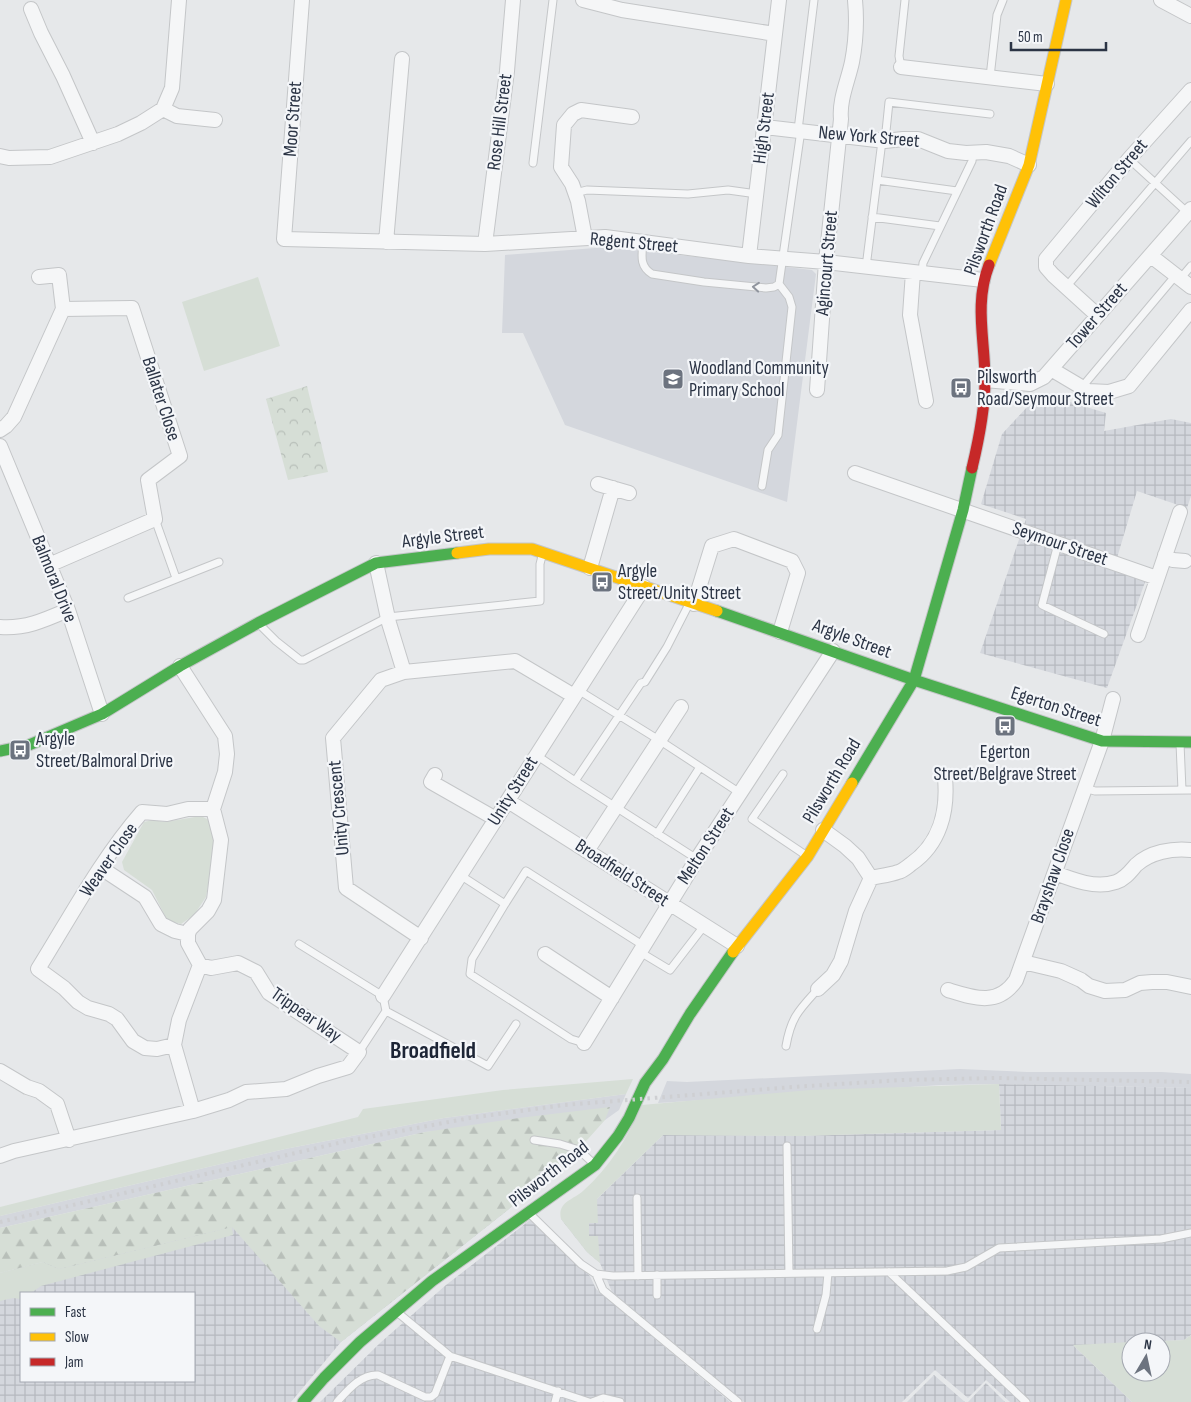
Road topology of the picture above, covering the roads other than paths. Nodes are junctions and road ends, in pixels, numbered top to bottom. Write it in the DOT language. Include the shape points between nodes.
graph roads {
  1 [pos="179,0"];
  2 [pos="302,0"];
  3 [pos="513,0"];
  4 [pos="553,0"];
  5 [pos="583,0"];
  6 [pos="779,0"];
  7 [pos="814,0"];
  8 [pos="855,0"];
  9 [pos="905,0"];
  10 [pos="1003,0"];
  11 [pos="1066,0"];
  12 [pos="1161,0"];
  13 [pos="622,5"];
  14 [pos="31,9"];
  15 [pos="1191,16"];
  16 [pos="775,34"];
  17 [pos="402,59"];
  18 [pos="901,67"];
  19 [pos="990,77"];
  20 [pos="1047,84"];
  21 [pos="1191,90"];
  22 [pos="163,109"];
  23 [pos="990,114"];
  24 [pos="632,116"];
  25 [pos="215,120"];
  26 [pos="765,127"];
  27 [pos="800,130"];
  28 [pos="839,136"];
  29 [pos="883,141"];
  30 [pos="1191,141"];
  31 [pos="92,143"];
  32 [pos="973,152"];
  33 [pos="0,156"];
  34 [pos="1129,159"];
  35 [pos="532,163"];
  36 [pos="1029,165"];
  37 [pos="877,180"];
  38 [pos="1155,183"];
  39 [pos="958,191"];
  40 [pos="575,193"];
  41 [pos="757,194"];
  42 [pos="1190,211"];
  43 [pos="872,217"];
  44 [pos="940,226"];
  45 [pos="284,238"];
  46 [pos="585,238"];
  47 [pos="386,242"];
  48 [pos="644,242"];
  49 [pos="485,244"];
  50 [pos="749,256"];
  51 [pos="1151,256"];
  52 [pos="783,260"];
  53 [pos="826,262"];
  54 [pos="1191,266"];
  55 [pos="866,267"];
  56 [pos="917,273"];
  57 [pos="39,277"];
  58 [pos="983,280"];
  59 [pos="1182,280"];
  60 [pos="779,284"];
  61 [pos="1066,287"];
  62 [pos="63,309"];
  63 [pos="1191,310"];
  64 [pos="1097,316"];
  65 [pos="1051,369"];
  66 [pos="985,380"];
  67 [pos="1082,387"];
  68 [pos="817,390"];
  69 [pos="926,401"];
  70 [pos="0,430"];
  71 [pos="0,446"];
  72 [pos="855,473"];
  73 [pos="598,484"];
  74 [pos="762,486"];
  75 [pos="613,488"];
  76 [pos="629,493"];
  77 [pos="963,510"];
  78 [pos="1180,512"];
  79 [pos="155,519"];
  80 [pos="1058,544"];
  81 [pos="543,552"];
  82 [pos="1165,555"];
  83 [pos="1185,561"];
  84 [pos="219,562"];
  85 [pos="376,563"];
  86 [pos="49,565"];
  87 [pos="590,568"];
  88 [pos="176,578"];
  89 [pos="1157,578"];
  90 [pos="644,587"];
  91 [pos="128,598"];
  92 [pos="692,603"];
  93 [pos="68,610"];
  94 [pos="388,617"];
  95 [pos="258,623"];
  96 [pos="0,627"];
  97 [pos="780,632"];
  98 [pos="1104,634"];
  99 [pos="1138,635"];
  100 [pos="834,651"];
  101 [pos="180,666"];
  102 [pos="404,672"];
  103 [pos="914,680"];
  104 [pos="576,693"];
  105 [pos="1113,699"];
  106 [pos="681,707"];
  107 [pos="102,714"];
  108 [pos="619,715"];
  109 [pos="659,740"];
  110 [pos="1102,741"];
  111 [pos="1186,742"];
  112 [pos="0,751"];
  113 [pos="536,755"];
  114 [pos="700,767"];
  115 [pos="783,774"];
  116 [pos="435,775"];
  117 [pos="944,778"];
  118 [pos="576,781"];
  119 [pos="1084,788"];
  120 [pos="1182,790"];
  121 [pos="1191,790"];
  122 [pos="740,793"];
  123 [pos="508,801"];
  124 [pos="616,807"];
  125 [pos="213,809"];
  126 [pos="496,819"];
  127 [pos="823,830"];
  128 [pos="657,834"];
  129 [pos="1191,850"];
  130 [pos="587,851"];
  131 [pos="808,856"];
  132 [pos="697,859"];
  133 [pos="101,868"];
  134 [pos="1055,873"];
  135 [pos="460,876"];
  136 [pos="872,878"];
  137 [pos="505,904"];
  138 [pos="670,904"];
  139 [pos="704,926"];
  140 [pos="188,934"];
  141 [pos="421,938"];
  142 [pos="299,944"];
  143 [pos="737,946"];
  144 [pos="642,949"];
  145 [pos="545,954"];
  146 [pos="1023,962"];
  147 [pos="200,965"];
  148 [pos="1191,987"];
  149 [pos="818,989"];
  150 [pos="948,990"];
  151 [pos="383,996"];
  152 [pos="612,998"];
  153 [pos="386,1011"];
  154 [pos="516,1024"];
  155 [pos="584,1043"];
  156 [pos="174,1044"];
  157 [pos="786,1046"];
  158 [pos="359,1052"];
  159 [pos="0,1070"];
  160 [pos="193,1111"];
  161 [pos="70,1140"];
  162 [pos="534,1140"];
  163 [pos="788,1146"];
  164 [pos="0,1156"];
  165 [pos="595,1165"];
  166 [pos="637,1198"];
  167 [pos="530,1213"];
  168 [pos="1191,1233"];
  169 [pos="890,1272"];
  170 [pos="789,1273"];
  171 [pos="828,1273"];
  172 [pos="596,1274"];
  173 [pos="638,1276"];
  174 [pos="657,1276"];
  175 [pos="657,1296"];
  176 [pos="396,1312"];
  177 [pos="817,1329"];
  178 [pos="450,1356"];
  179 [pos="558,1392"];
  180 [pos="303,1402"];
  181 [pos="337,1402"];
  182 [pos="555,1402"];
  183 [pos="590,1402"];
  184 [pos="620,1402"];
  185 [pos="738,1402"];
  186 [pos="1026,1402"];
  1 -- 22 [label="street" via="172,88"];
  2 -- 45 [label="street, Moor Street"];
  3 -- 49 [label="street, Rose Hill Street"];
  4 -- 35 [label="lane"];
  5 -- 13 [label="street"];
  6 -- 16 [label="street, High Street"];
  7 -- 27 [label="lane"];
  8 -- 28 [label="street, Agincourt Street" via="856,37 840,109"];
  9 -- 18 [label="lane" via="899,56"];
  10 -- 19 [label="lane" via="997,15"];
  11 -- 20 [label="street, Pilsworth Road"];
  12 -- 15 [label="street"];
  13 -- 16 [label="street"];
  14 -- 31 [label="street"];
  16 -- 26 [label="street, High Street"];
  17 -- 47 [label="street"];
  18 -- 19 [label="street"];
  19 -- 20 [label="street"];
  20 -- 36 [label="street, Pilsworth Road"];
  21 -- 34 [label="street, Wilton Street"];
  22 -- 25 [label="street" via="177,116"];
  22 -- 31 [label="street" via="141,123"];
  23 -- 29 [label="lane" via="889,102"];
  24 -- 40 [label="street" via="581,110 568,120 564,126 561,167"];
  26 -- 27 [label="street, New York Street"];
  26 -- 41 [label="street, High Street"];
  27 -- 28 [label="street, New York Street"];
  27 -- 52 [label="lane"];
  28 -- 29 [label="street, New York Street"];
  28 -- 53 [label="street, Agincourt Street"];
  29 -- 32 [label="street, New York Street" via="918,139 948,151"];
  29 -- 37 [label="lane"];
  30 -- 38 [label="lane"];
  31 -- 33 [label="street" via="50,158"];
  32 -- 36 [label="street, New York Street" via="1010,156"];
  32 -- 39 [label="lane"];
  34 -- 38 [label="lane"];
  34 -- 61 [label="street, Wilton Street" via="1046,260 1046,267"];
  36 -- 58 [label="street, Pilsworth Road"];
  37 -- 39 [label="lane"];
  37 -- 43 [label="lane"];
  38 -- 42 [label="lane"];
  38 -- 61 [label="lane"];
  39 -- 44 [label="lane"];
  40 -- 41 [label="lane" via="587,190 688,194 728,190"];
  40 -- 46 [label="street"];
  41 -- 50 [label="street, High Street"];
  42 -- 51 [label="street, Tower Street"];
  43 -- 44 [label="lane"];
  43 -- 55 [label="lane"];
  44 -- 56 [label="lane"];
  45 -- 47 [label="street, Regent Street"];
  46 -- 48 [label="street, Regent Street"];
  46 -- 49 [label="street, Regent Street"];
  47 -- 49 [label="street, Regent Street"];
  48 -- 50 [label="street, Regent Street"];
  60 -- 48 [label="lane, one-way" via="766,288 652,274 646,271 642,262"];
  50 -- 52 [label="street, Regent Street"];
  51 -- 59 [label="street"];
  51 -- 64 [label="street, Tower Street"];
  52 -- 53 [label="street, Regent Street"];
  52 -- 60 [label="lane"];
  53 -- 55 [label="street, Regent Street"];
  53 -- 68 [label="street, Agincourt Street"];
  54 -- 59 [label="lane"];
  55 -- 56 [label="street, Regent Street"];
  56 -- 58 [label="street, Regent Street"];
  56 -- 69 [label="street" via="910,315"];
  57 -- 62 [label="street" via="59,275"];
  58 -- 66 [label="street, Pilsworth Road" via="980,313"];
  59 -- 67 [label="lane"];
  60 -- 74 [label="lane" via="792,307 778,435 768,450"];
  61 -- 64 [label="street"];
  62 -- 70 [label="street" via="14,417"];
  62 -- 79 [label="street, Ballater Close" via="132,308 180,456 148,480"];
  63 -- 67 [label="street" via="1129,386 1109,392 1088,391"];
  64 -- 65 [label="street, Tower Street"];
  65 -- 66 [label="street, Tower Street" via="1030,384"];
  65 -- 67 [label="street"];
  66 -- 77 [label="street, Pilsworth Road" via="980,435"];
  71 -- 86 [label="street, Balmoral Drive"];
  72 -- 77 [label="street, Seymour Street"];
  73 -- 75 [label="street"];
  75 -- 76 [label="street"];
  75 -- 87 [label="street"];
  77 -- 80 [label="street, Seymour Street"];
  77 -- 103 [label="street, Pilsworth Road"];
  78 -- 82 [label="street"];
  79 -- 86 [label="street"];
  79 -- 88 [label="lane"];
  80 -- 89 [label="street, Seymour Street"];
  80 -- 98 [label="lane" via="1042,605"];
  81 -- 85 [label="street, Argyle Street" via="489,549"];
  81 -- 87 [label="street, Argyle Street"];
  81 -- 94 [label="lane" via="540,601"];
  82 -- 83 [label="street"];
  82 -- 89 [label="street"];
  84 -- 88 [label="lane"];
  85 -- 94 [label="street"];
  85 -- 95 [label="street, Argyle Street"];
  86 -- 93 [label="street, Balmoral Drive"];
  87 -- 90 [label="street, Argyle Street"];
  88 -- 91 [label="lane"];
  89 -- 99 [label="street"];
  90 -- 92 [label="street, Argyle Street"];
  90 -- 104 [label="street, Unity Street"];
  92 -- 97 [label="street, Argyle Street"];
  92 -- 97 [label="street" via="712,546 734,540 792,561 798,574"];
  92 -- 108 [label="lane" via="645,682 641,683"];
  93 -- 96 [label="street" via="15,628"];
  93 -- 107 [label="street, Balmoral Drive"];
  94 -- 95 [label="lane" via="304,660 276,642"];
  94 -- 102 [label="street"];
  95 -- 101 [label="street, Argyle Street"];
  97 -- 100 [label="street, Argyle Street"];
  100 -- 103 [label="street, Argyle Street"];
  100 -- 122 [label="street, Melton Street"];
  101 -- 107 [label="street, Argyle Street"];
  101 -- 125 [label="street" via="225,736 225,772"];
  102 -- 104 [label="street, Unity Crescent" via="515,661"];
  102 -- 141 [label="street, Unity Crescent" via="381,680 333,738 346,888"];
  103 -- 110 [label="street, Egerton Street"];
  103 -- 127 [label="street, Pilsworth Road"];
  104 -- 108 [label="lane"];
  104 -- 113 [label="street, Unity Street"];
  105 -- 110 [label="street, Brayshaw Close"];
  106 -- 109 [label="street"];
  107 -- 112 [label="street, Argyle Street" via="29,745"];
  108 -- 109 [label="lane"];
  108 -- 118 [label="lane"];
  109 -- 114 [label="lane"];
  109 -- 124 [label="street"];
  110 -- 111 [label="street, Egerton Street"];
  110 -- 119 [label="street, Brayshaw Close"];
  111 -- 120 [label="lane"];
  113 -- 118 [label="lane"];
  113 -- 123 [label="street, Unity Street"];
  114 -- 122 [label="lane"];
  114 -- 128 [label="lane"];
  115 -- 131 [label="lane" via="752,819"];
  116 -- 126 [label="street" via="431,782"];
  117 -- 136 [label="street" via="947,796 943,818 930,846 900,872"];
  118 -- 124 [label="lane"];
  119 -- 120 [label="lane" via="1095,791"];
  119 -- 134 [label="street, Brayshaw Close"];
  120 -- 121 [label="lane"];
  122 -- 132 [label="street, Melton Street"];
  123 -- 126 [label="street, Unity Street"];
  123 -- 130 [label="street, Broadfield Street"];
  124 -- 128 [label="lane"];
  124 -- 130 [label="street"];
  125 -- 133 [label="street, Weaver Close" via="188,809 167,814 142,812"];
  125 -- 140 [label="street" via="221,840 214,900"];
  126 -- 135 [label="street, Unity Street"];
  127 -- 131 [label="street, Pilsworth Road"];
  127 -- 136 [label="street" via="858,858"];
  128 -- 132 [label="lane"];
  129 -- 134 [label="street" via="1170,850 1153,855 1121,880 1110,884 1086,883"];
  130 -- 138 [label="street, Broadfield Street"];
  131 -- 143 [label="street, Pilsworth Road"];
  132 -- 138 [label="street, Melton Street"];
  133 -- 140 [label="street" via="145,896 161,924"];
  133 -- 156 [label="street, Weaver Close" via="38,969 78,1002 117,1019 133,1041 145,1048 157,1049"];
  134 -- 146 [label="street, Brayshaw Close"];
  135 -- 137 [label="lane"];
  135 -- 141 [label="street, Unity Street"];
  136 -- 149 [label="street" via="856,911 841,961 833,975"];
  137 -- 144 [label="lane" via="526,871"];
  137 -- 155 [label="lane" via="472,959 470,974 571,1039"];
  138 -- 139 [label="street, Broadfield Street"];
  138 -- 144 [label="street, Melton Street"];
  139 -- 143 [label="street, Broadfield Street"];
  139 -- 144 [label="lane" via="670,970"];
  140 -- 147 [label="street" via="188,943"];
  141 -- 151 [label="street, Unity Street"];
  142 -- 151 [label="lane"];
  143 -- 165 [label="street, Pilsworth Road" via="645,1083 618,1136"];
  144 -- 152 [label="street, Melton Street"];
  145 -- 152 [label="street"];
  146 -- 148 [label="street" via="1061,971 1105,991 1125,990 1152,982"];
  146 -- 150 [label="street, Brayshaw Close" via="1011,988 998,997 982,998"];
  147 -- 156 [label="street" via="179,1020"];
  147 -- 158 [label="street, Trippear Way" via="211,968 238,963 256,972 270,993"];
  149 -- 157 [label="lane" via="793,1020"];
  151 -- 153 [label="lane"];
  152 -- 155 [label="street, Melton Street"];
  153 -- 154 [label="lane" via="488,1066"];
  153 -- 158 [label="lane"];
  156 -- 160 [label="street"];
  158 -- 160 [label="street" via="348,1067 286,1089 246,1092"];
  159 -- 161 [label="street" via="27,1087 39,1090 57,1104"];
  160 -- 161 [label="street"];
  161 -- 164 [label="street"];
  162 -- 165 [label="lane" via="579,1150"];
  163 -- 170 [label="lane"];
  165 -- 167 [label="street, Pilsworth Road"];
  166 -- 173 [label="lane"];
  167 -- 172 [label="lane" via="581,1264"];
  167 -- 176 [label="street, Pilsworth Road" via="432,1281"];
  168 -- 169 [label="lane" via="1161,1239 999,1248 966,1267 947,1271"];
  169 -- 171 [label="lane"];
  169 -- 186 [label="lane"];
  170 -- 171 [label="lane"];
  170 -- 174 [label="lane"];
  171 -- 177 [label="lane"];
  172 -- 173 [label="lane"];
  172 -- 185 [label="lane" via="603,1290"];
  173 -- 174 [label="lane"];
  174 -- 175 [label="lane"];
  176 -- 178 [label="lane"];
  176 -- 180 [label="street, Pilsworth Road" via="360,1342"];
  178 -- 179 [label="lane"];
  178 -- 181 [label="lane" via="435,1394 431,1396 425,1397 372,1375 365,1376"];
  179 -- 182 [label="lane"];
  179 -- 183 [label="lane"];
  183 -- 184 [label="lane" via="603,1398"];
}
